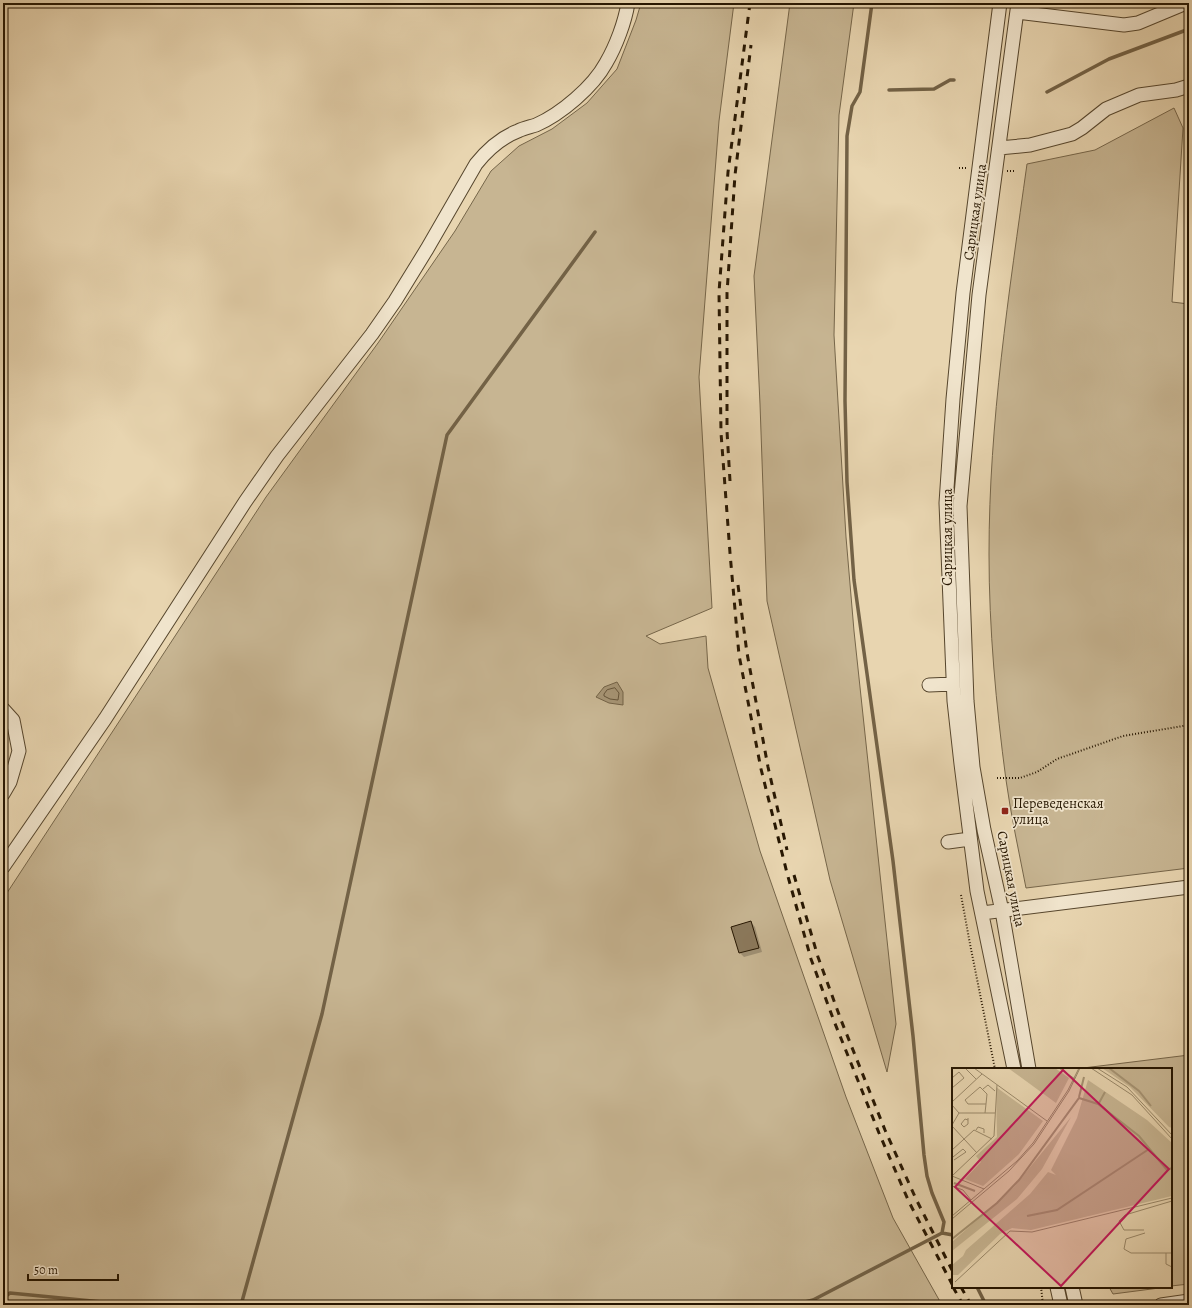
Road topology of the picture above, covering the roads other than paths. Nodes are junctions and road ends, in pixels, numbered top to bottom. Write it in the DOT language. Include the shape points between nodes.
graph roads {
  1 [pos="628,3"];
  2 [pos="1000,3"];
  3 [pos="1185,3"];
  4 [pos="1018,8"];
  5 [pos="1189,86"];
  6 [pos="999,148"];
  7 [pos="953,684"];
  8 [pos="929,685"];
  9 [pos="3,708"];
  10 [pos="3,794"];
  11 [pos="970,839"];
  12 [pos="948,842"];
  13 [pos="3,867"];
  14 [pos="1189,887"];
  15 [pos="1002,911"];
  16 [pos="982,913"];
  17 [pos="1014,1068"];
  18 [pos="1029,1068"];
  19 [pos="1057,1288"];
  20 [pos="1072,1288"];
  21 [pos="1189,1302"];
  22 [pos="1061,1305"];
  23 [pos="1076,1305"];
  24 [pos="1161,1305"];
  1 -- 13 [label="street" via="615,46 594,80 552,116 495,143 476,164 395,301 276,456 105,719"];
  2 -- 7 [label="street, Сарицкая улица" via="963,293 953,399 946,503"];
  3 -- 4 [label="street" via="1124,25"];
  4 -- 6 [label="street, Сарицкая улица"];
  5 -- 6 [label="street" via="1139,95 1106,109 1072,134 1030,145"];
  6 -- 15 [label="street, Сарицкая улица" via="979,295 960,506 967,702 972,753 984,830"];
  7 -- 8 [label="street"];
  7 -- 11 [label="street, Сарицкая улица"];
  9 -- 10 [label="street" via="12,720 19,751 10,782"];
  11 -- 12 [label="street"];
  11 -- 16 [label="street, Сарицкая улица"];
  14 -- 15 [label="street"];
  15 -- 16 [label="street"];
  15 -- 18 [label="street, Сарицкая улица"];
  16 -- 17 [label="street, Сарицкая улица"];
  19 -- 22 [label="street"];
  20 -- 23 [label="street"];
  21 -- 24 [label="street"];
}
